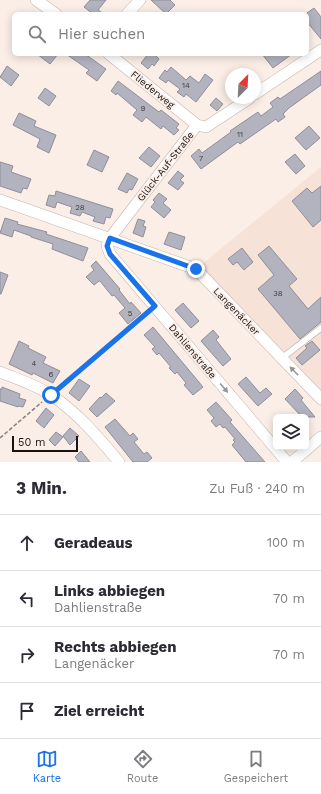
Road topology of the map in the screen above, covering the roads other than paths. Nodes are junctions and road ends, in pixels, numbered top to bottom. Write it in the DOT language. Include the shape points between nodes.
graph roads {
  1 [pos="36,0"];
  2 [pos="140,0"];
  3 [pos="53,12"];
  4 [pos="129,12"];
  5 [pos="321,50"];
  6 [pos="111,56"];
  7 [pos="261,90"];
  8 [pos="241,104"];
  9 [pos="197,125"];
  10 [pos="1,202"];
  11 [pos="110,238"];
  12 [pos="321,328"];
  13 [pos="282,358"];
  14 [pos="0,372"];
  15 [pos="321,399"];
  16 [pos="321,437"];
  17 [pos="119,462"];
  18 [pos="287,462"];
  19 [pos="292,462"];
  1 -- 3 [label="street"];
  2 -- 4 [label="street"];
  5 -- 7 [label="street"];
  6 -- 9 [label="street, Fliederweg"];
  8 -- 9 [label="street, Glück-Auf-Straße" via="206,127"];
  9 -- 11 [label="street, Glück-Auf-Straße"];
  10 -- 11 [label="street, Langenäcker"];
  11 -- 13 [label="street, Langenäcker" via="196,269"];
  11 -- 18 [label="street, Dahlienstraße, one-way" via="107,246 110,254"];
  12 -- 13 [label="lane"];
  15 -- 13 [label="street, Langenäcker, one-way"];
  14 -- 17 [label="street" via="40,388 74,412"];
  16 -- 19 [label="street"];
}
